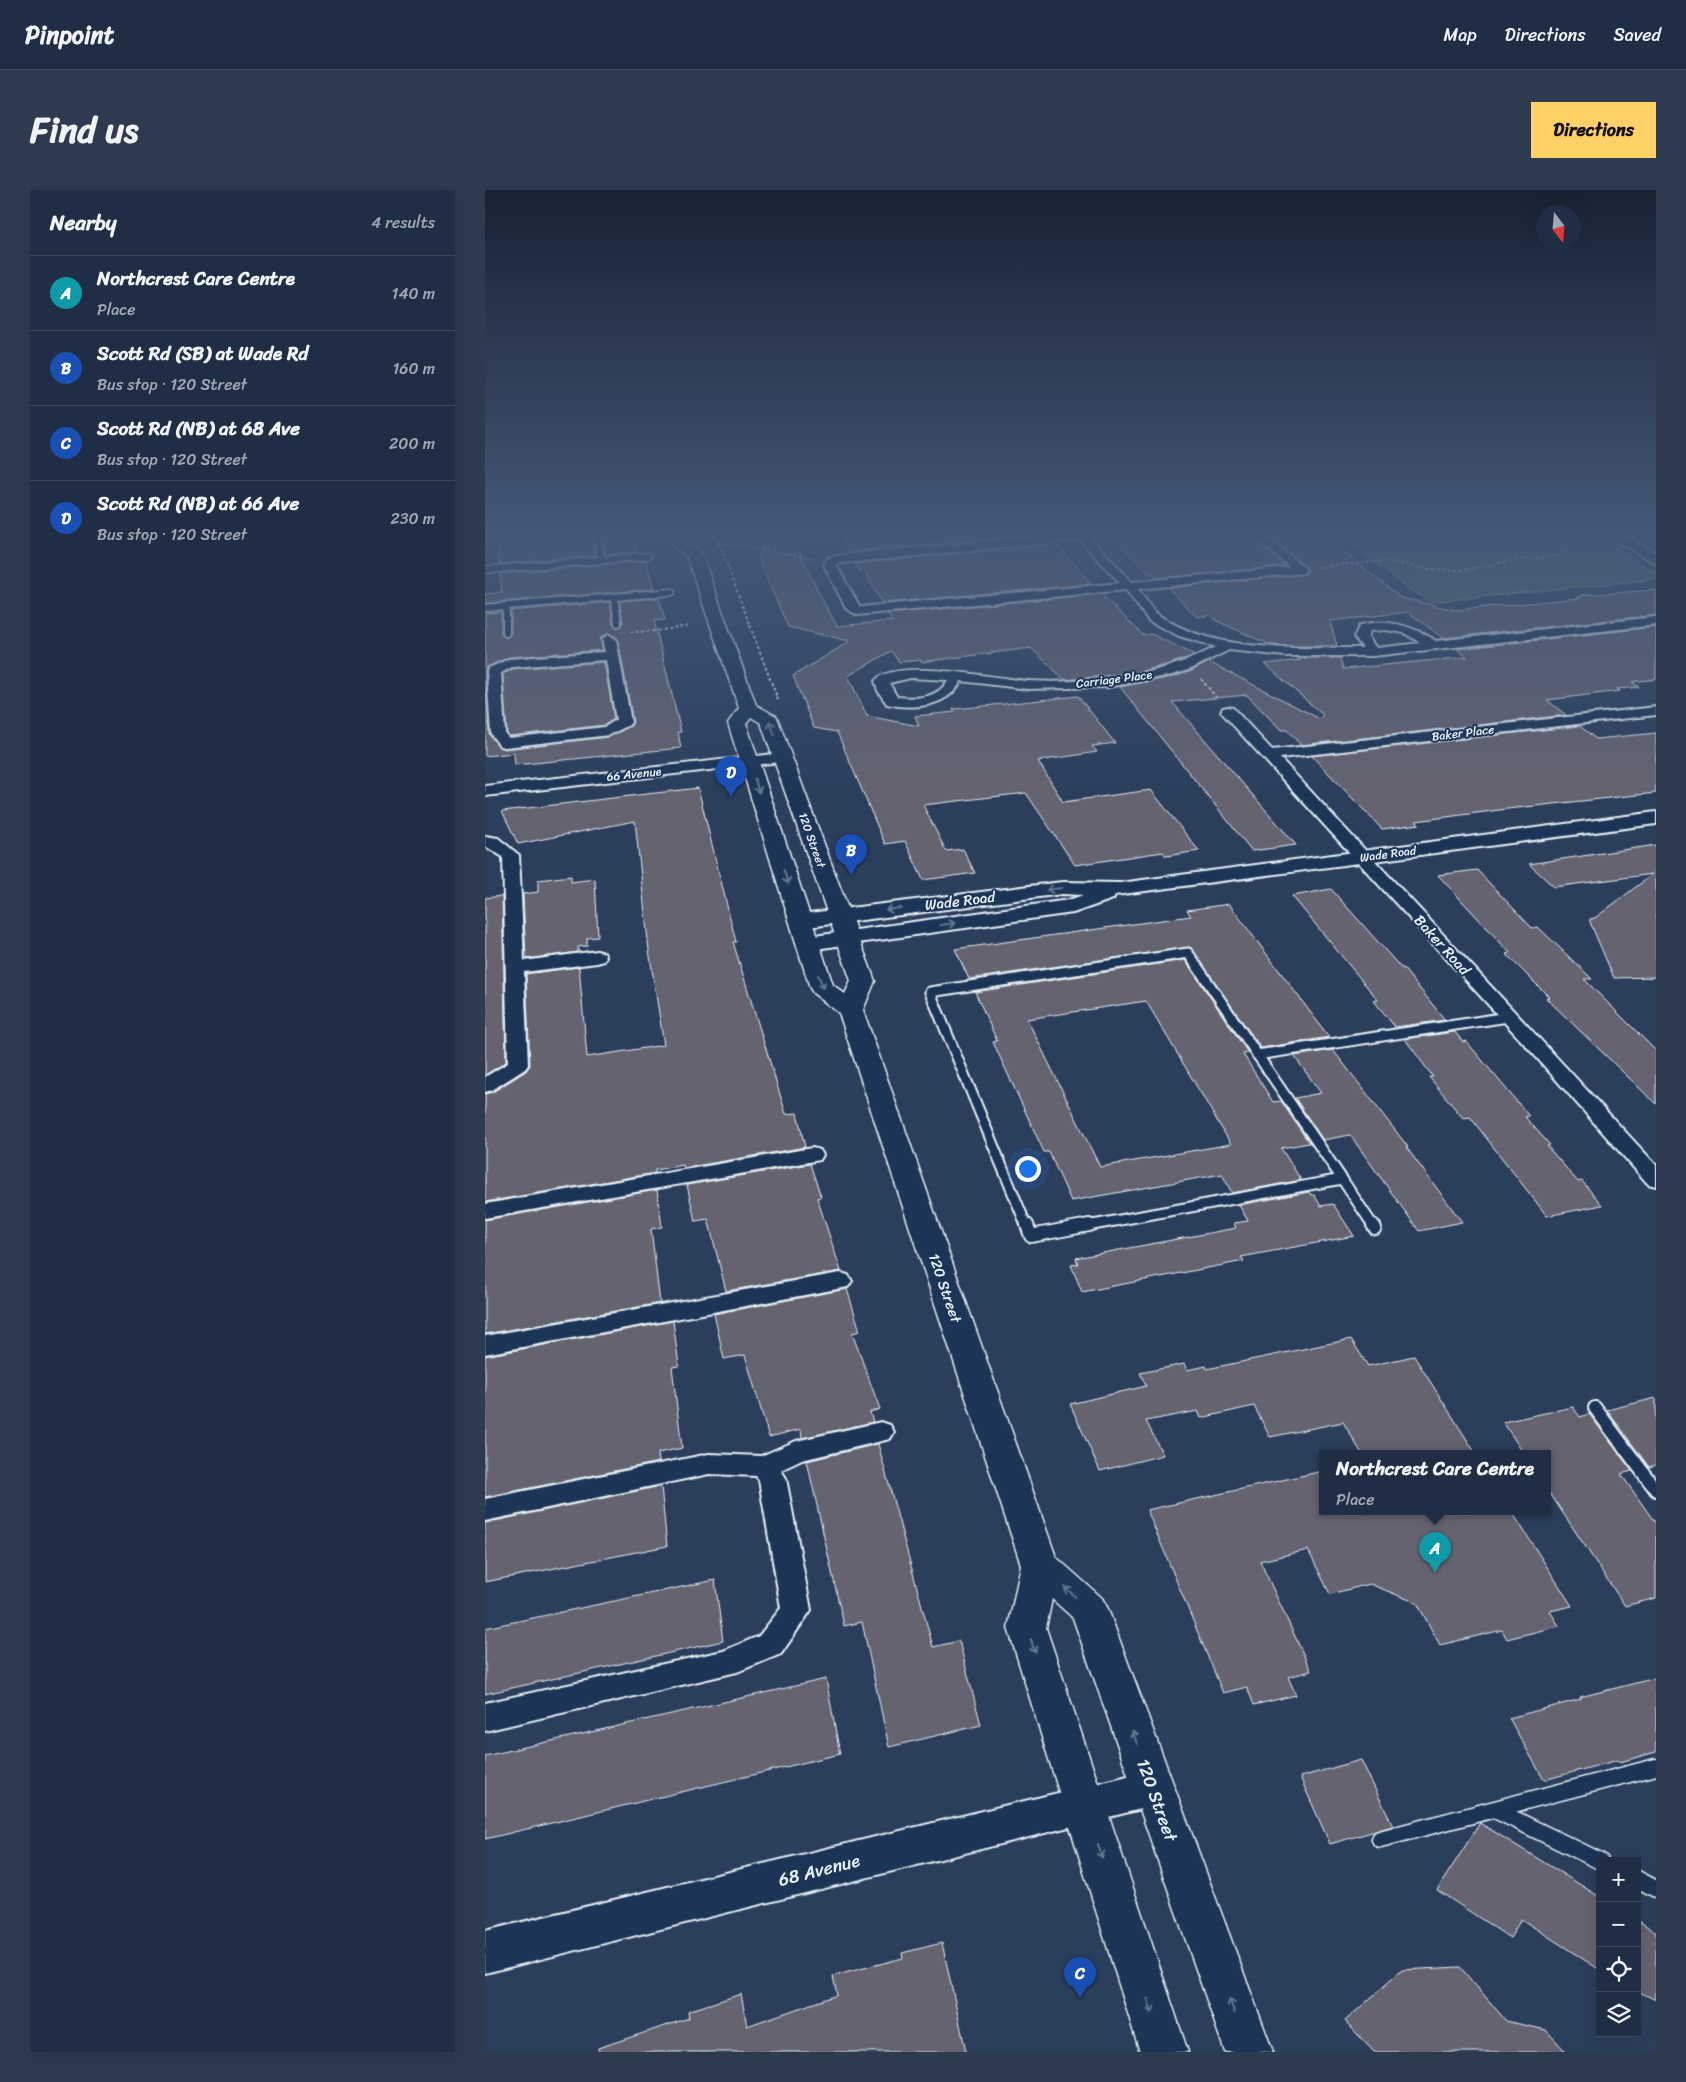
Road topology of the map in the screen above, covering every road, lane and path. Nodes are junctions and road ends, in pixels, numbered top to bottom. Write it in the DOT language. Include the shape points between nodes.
graph roads {
  1 [pos="506,620"];
  2 [pos="618,620"];
  3 [pos="726,620"];
  4 [pos="742,620"];
  5 [pos="1158,620"];
  6 [pos="1656,621"];
  7 [pos="618,623"];
  8 [pos="689,626"];
  9 [pos="506,633"];
  10 [pos="609,639"];
  11 [pos="1433,644"];
  12 [pos="1227,646"];
  13 [pos="1373,652"];
  14 [pos="612,656"];
  15 [pos="1008,671"];
  16 [pos="1197,674"];
  17 [pos="956,677"];
  18 [pos="995,682"];
  19 [pos="778,701"];
  20 [pos="748,708"];
  21 [pos="1228,710"];
  22 [pos="1656,711"];
  23 [pos="1270,755"];
  24 [pos="783,758"];
  25 [pos="750,762"];
  26 [pos="485,791"];
  27 [pos="1656,818"];
  28 [pos="485,841"];
  29 [pos="1363,858"];
  30 [pos="844,927"];
  31 [pos="804,932"];
  32 [pos="597,957"];
  33 [pos="515,968"];
  34 [pos="850,1010"];
  35 [pos="1508,1017"];
  36 [pos="1257,1055"];
  37 [pos="485,1086"];
  38 [pos="812,1155"];
  39 [pos="1341,1179"];
  40 [pos="1656,1179"];
  41 [pos="485,1211"];
  42 [pos="1375,1228"];
  43 [pos="840,1281"];
  44 [pos="485,1345"];
  45 [pos="1595,1408"];
  46 [pos="881,1432"];
  47 [pos="764,1466"];
  48 [pos="1655,1487"];
  49 [pos="485,1510"];
  50 [pos="1040,1565"];
  51 [pos="485,1717"];
  52 [pos="1656,1767"];
  53 [pos="1153,1788"];
  54 [pos="1085,1806"];
  55 [pos="1495,1810"];
  56 [pos="1380,1839"];
  57 [pos="1596,1859"];
  58 [pos="1641,1881"];
  59 [pos="1656,1889"];
  60 [pos="485,1952"];
  61 [pos="1165,2052"];
  62 [pos="1249,2052"];
  1 -- 9 [label="lane"];
  2 -- 7 [label="lane"];
  3 -- 20 [label="main road"];
  4 -- 19 [label="path"];
  5 -- 12 [label="street" via="1184,633"];
  6 -- 11 [label="street"];
  8 -- 10 [label="path" via="619,634"];
  10 -- 14 [label="street"];
  11 -- 13 [label="street"];
  11 -- 13 [label="street" via="1413,631 1388,626 1365,628 1361,638"];
  12 -- 13 [label="street" via="1285,652"];
  12 -- 18 [label="street, Carriage Place" via="1185,666 1145,677 1069,684"];
  14 -- 14 [label="street" via="624,722 609,731 505,743 498,734 495,671 509,663"];
  15 -- 18 [label="street"];
  16 -- 21 [label="path"];
  17 -- 18 [label="street, Carriage Place"];
  24 -- 20 [label="main road, 120 Street, one-way" via="769,720"];
  20 -- 25 [label="main road" via="737,723"];
  21 -- 23 [label="street, Baker Road"];
  22 -- 23 [label="street, Baker Place"];
  23 -- 29 [label="street, Baker Road"];
  24 -- 25 [label="street, 66 Avenue"];
  24 -- 30 [label="main road, 120 Street"];
  25 -- 26 [label="street, 66 Avenue"];
  25 -- 31 [label="main road, one-way"];
  27 -- 29 [label="street, Wade Road"];
  28 -- 33 [label="street" via="511,855"];
  29 -- 30 [label="street, Wade Road" via="1120,889 1073,906"];
  29 -- 35 [label="street, Baker Road"];
  30 -- 31 [label="street, Wade Road"];
  30 -- 34 [label="main road, 120 Street" via="863,981"];
  31 -- 34 [label="main road, one-way" via="821,988"];
  32 -- 33 [label="street"];
  33 -- 37 [label="street" via="518,1065"];
  34 -- 50 [label="main road, 120 Street"];
  35 -- 36 [label="lane"];
  35 -- 40 [label="street, Baker Road"];
  36 -- 39 [label="lane"];
  36 -- 39 [label="lane" via="1188,953 930,992 1031,1236"];
  38 -- 41 [label="street"];
  39 -- 42 [label="lane"];
  43 -- 44 [label="street"];
  45 -- 48 [label="lane"];
  46 -- 47 [label="street" via="796,1450"];
  47 -- 49 [label="street" via="709,1464"];
  47 -- 51 [label="street" via="772,1478 796,1610 770,1645 726,1663"];
  53 -- 50 [label="main road, 120 Street, one-way" via="1089,1609"];
  50 -- 54 [label="main road, one-way" via="1027,1628"];
  52 -- 55 [label="lane"];
  53 -- 54 [label="street, 68 Avenue"];
  62 -- 53 [label="main road, 120 Street, one-way"];
  54 -- 60 [label="street, 68 Avenue"];
  54 -- 61 [label="main road, one-way"];
  55 -- 56 [label="lane"];
  55 -- 57 [label="lane"];
  58 -- 59 [label="lane"];
}
